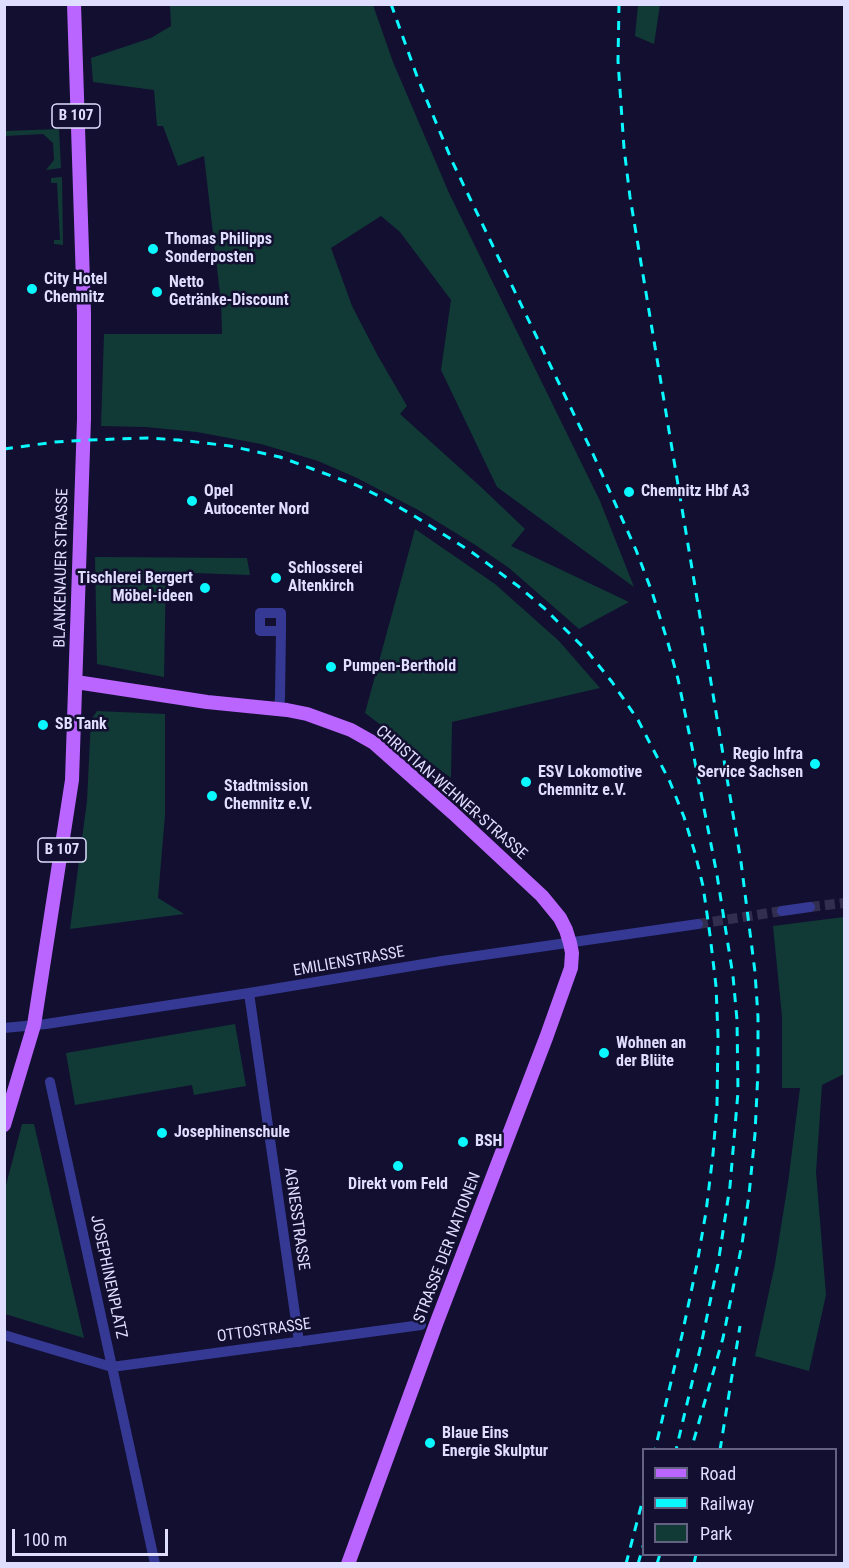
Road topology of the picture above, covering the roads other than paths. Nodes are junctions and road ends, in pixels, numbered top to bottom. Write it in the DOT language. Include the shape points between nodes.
graph roads {
  1 [pos="74,4"];
  2 [pos="280,631"];
  3 [pos="76,682"];
  4 [pos="279,709"];
  5 [pos="810,907"];
  6 [pos="782,911"];
  7 [pos="698,924"];
  8 [pos="570,943"];
  9 [pos="249,993"];
  10 [pos="34,1025"];
  11 [pos="4,1028"];
  12 [pos="50,1082"];
  13 [pos="4,1125"];
  14 [pos="421,1325"];
  15 [pos="4,1335"];
  16 [pos="299,1342"];
  17 [pos="112,1367"];
  18 [pos="155,1563"];
  19 [pos="348,1563"];
  1 -- 3 [label="main road, BLANKENAUER STRASSE / B 107" via="84,312"];
  2 -- 4 [label="street"];
  3 -- 4 [label="main road, CHRISTIAN-WEHNER-STRASSE"];
  3 -- 10 [label="main road, BLANKENAUER STRASSE / B 107" via="71,788"];
  4 -- 8 [label="main road, CHRISTIAN-WEHNER-STRASSE" via="307,714 374,743 542,896 560,918"];
  5 -- 6 [label="street"];
  7 -- 8 [label="street, EMILIENSTRASSE"];
  8 -- 9 [label="street, EMILIENSTRASSE"];
  8 -- 19 [label="main road, STRASSE DER NATIONEN" via="571,968 546,1038"];
  9 -- 10 [label="street, EMILIENSTRASSE"];
  9 -- 16 [label="street, AGNESSTRASSE"];
  10 -- 11 [label="street, EMILIENSTRASSE"];
  10 -- 13 [label="main road, BLANKENAUER STRASSE / B 107"];
  12 -- 17 [label="street, JOSEPHINENPLATZ"];
  14 -- 16 [label="street, OTTOSTRASSE"];
  15 -- 17 [label="street"];
  16 -- 17 [label="street, OTTOSTRASSE"];
  17 -- 18 [label="street, JOSEPHINENPLATZ"];
}
